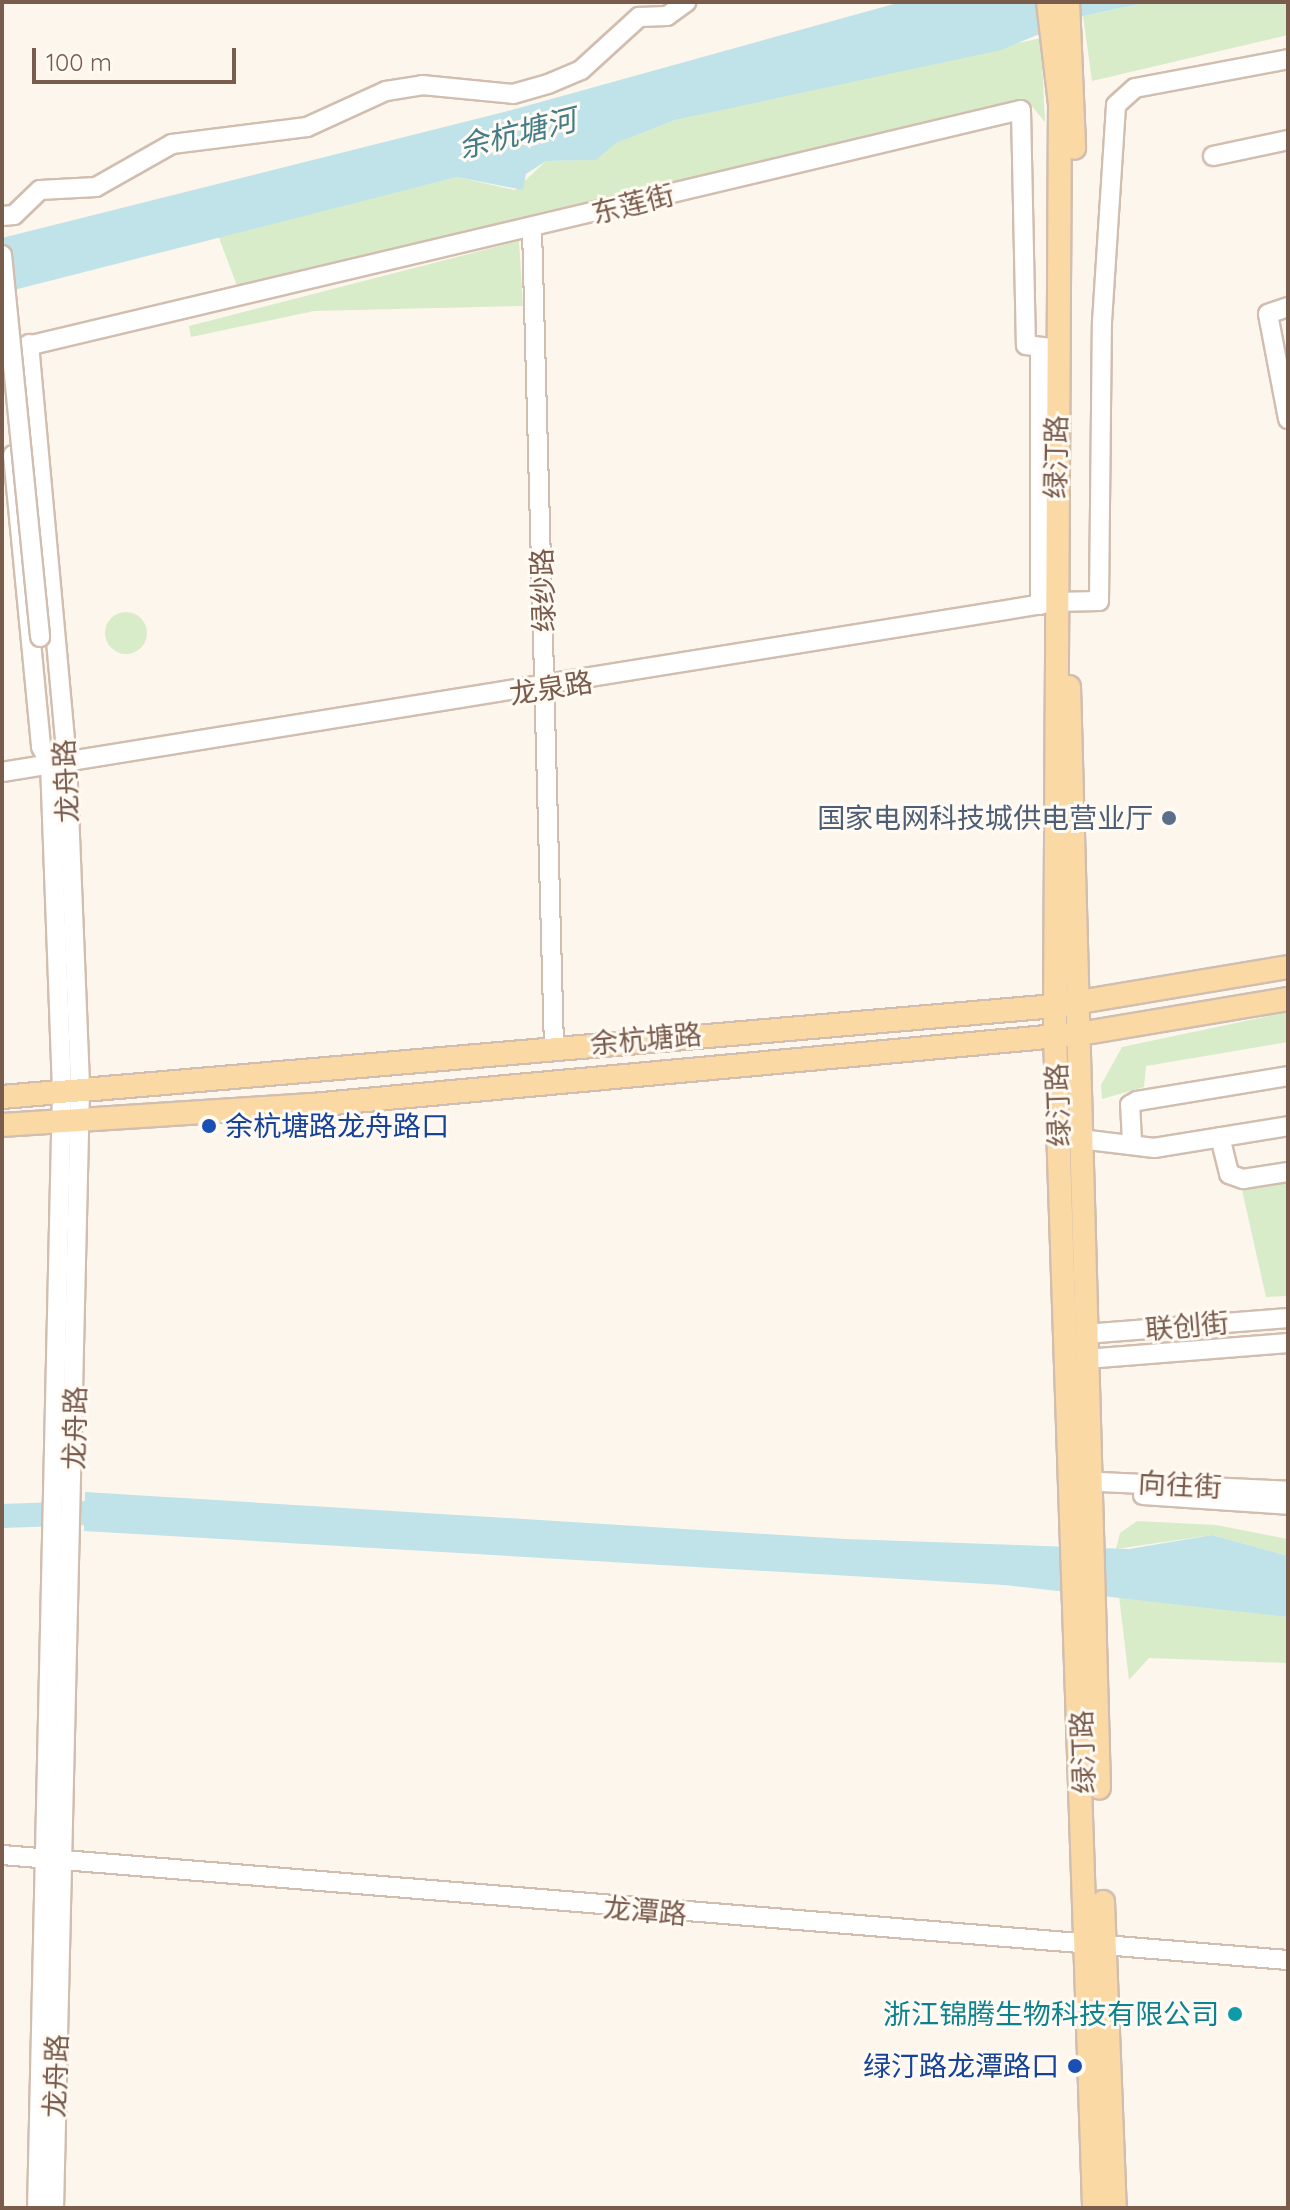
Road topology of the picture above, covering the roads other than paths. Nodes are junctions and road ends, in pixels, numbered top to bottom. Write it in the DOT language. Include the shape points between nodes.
graph roads {
  1 [pos="686,2"];
  2 [pos="1048,2"];
  3 [pos="1068,2"];
  4 [pos="1067,54"];
  5 [pos="1288,59"];
  6 [pos="1288,140"];
  7 [pos="1213,156"];
  8 [pos="2,216"];
  9 [pos="532,229"];
  10 [pos="2,255"];
  11 [pos="1288,307"];
  12 [pos="29,344"];
  13 [pos="1049,348"];
  14 [pos="2,352"];
  15 [pos="1288,419"];
  16 [pos="1054,603"];
  17 [pos="40,637"];
  18 [pos="55,649"];
  19 [pos="32,663"];
  20 [pos="545,690"];
  21 [pos="59,762"];
  22 [pos="2,772"];
  23 [pos="1288,967"];
  24 [pos="1288,999"];
  25 [pos="1078,1004"];
  26 [pos="1055,1006"];
  27 [pos="1079,1034"];
  28 [pos="1055,1036"];
  29 [pos="554,1047"];
  30 [pos="1288,1076"];
  31 [pos="71,1090"];
  32 [pos="2,1097"];
  33 [pos="70,1119"];
  34 [pos="2,1125"];
  35 [pos="1288,1126"];
  36 [pos="1220,1137"];
  37 [pos="1080,1139"];
  38 [pos="1132,1141"];
  39 [pos="1288,1172"];
  40 [pos="1288,1318"];
  41 [pos="1085,1334"];
  42 [pos="1288,1343"];
  43 [pos="1086,1359"];
  44 [pos="1081,1486"];
  45 [pos="1288,1491"];
  46 [pos="1288,1505"];
  47 [pos="2,1855"];
  48 [pos="57,1859"];
  49 [pos="1098,1950"];
  50 [pos="1288,1960"];
  51 [pos="37,2208"];
  52 [pos="54,2208"];
  53 [pos="1094,2208"];
  54 [pos="1115,2208"];
  1 -- 8 [label="street" via="667,16 639,17 581,70 548,84 513,94 422,85 386,91 307,127 172,144 96,187 40,190 14,215"];
  2 -- 4 [label="main road, 绿汀路"];
  3 -- 4 [label="main road, 绿汀路"];
  4 -- 13 [label="main road, 绿汀路"];
  4 -- 16 [label="main road, 绿汀路"];
  5 -- 16 [label="street, 龙泉路" via="1135,88 1116,105 1102,322 1099,601"];
  6 -- 7 [label="street"];
  9 -- 12 [label="street, 东莲街"];
  9 -- 13 [label="street, 东莲街" via="1021,110 1026,345"];
  9 -- 20 [label="street, 绿纱路"];
  10 -- 17 [label="street, 龙舟路, bridge"];
  11 -- 15 [label="street" via="1268,314"];
  12 -- 14 [label="street, 东莲街"];
  12 -- 18 [label="street, 龙舟路"];
  13 -- 16 [label="main road, 绿汀路"];
  14 -- 19 [label="street, 龙舟路"];
  16 -- 20 [label="street, 龙泉路"];
  16 -- 25 [label="main road, 绿汀路"];
  16 -- 26 [label="main road, 绿汀路"];
  17 -- 18 [label="street"];
  17 -- 19 [label="street, 龙舟路"];
  18 -- 21 [label="street, 龙舟路"];
  19 -- 21 [label="street, 龙舟路" via="41,747"];
  20 -- 21 [label="street, 龙泉路"];
  20 -- 29 [label="street, 绿纱路"];
  21 -- 22 [label="street, 龙泉路"];
  21 -- 31 [label="street, 龙舟路"];
  23 -- 25 [label="main road, 余杭塘路"];
  24 -- 27 [label="main road, 余杭塘路"];
  25 -- 26 [label="main road, 余杭塘路"];
  25 -- 27 [label="main road, 绿汀路"];
  26 -- 28 [label="main road, 绿汀路"];
  26 -- 29 [label="main road, 余杭塘路"];
  27 -- 28 [label="main road, 余杭塘路"];
  27 -- 37 [label="main road, 绿汀路"];
  28 -- 33 [label="main road, 余杭塘路" via="312,1105"];
  28 -- 44 [label="main road, 绿汀路"];
  29 -- 31 [label="main road, 余杭塘路"];
  30 -- 38 [label="street" via="1137,1101 1130,1105"];
  31 -- 32 [label="main road, 余杭塘路"];
  31 -- 33 [label="street, 龙舟路"];
  33 -- 34 [label="main road, 余杭塘路"];
  33 -- 48 [label="street, 龙舟路"];
  35 -- 36 [label="street"];
  36 -- 38 [label="street" via="1154,1148"];
  36 -- 39 [label="street" via="1229,1174 1243,1179"];
  37 -- 38 [label="street"];
  37 -- 41 [label="main road, 绿汀路"];
  40 -- 41 [label="street, 联创街"];
  41 -- 43 [label="main road, 绿汀路"];
  42 -- 43 [label="street, 联创街"];
  43 -- 44 [label="main road, 绿汀路"];
  44 -- 45 [label="street, 向往街"];
  44 -- 46 [label="street, 向往街"];
  44 -- 49 [label="main road, 绿汀路"];
  47 -- 48 [label="street, 龙潭路"];
  48 -- 49 [label="street, 龙潭路"];
  48 -- 51 [label="street, 龙舟路"];
  48 -- 52 [label="street, 龙舟路"];
  49 -- 50 [label="street, 龙潭路"];
  49 -- 53 [label="main road, 绿汀路"];
  49 -- 54 [label="main road, 绿汀路"];
}
